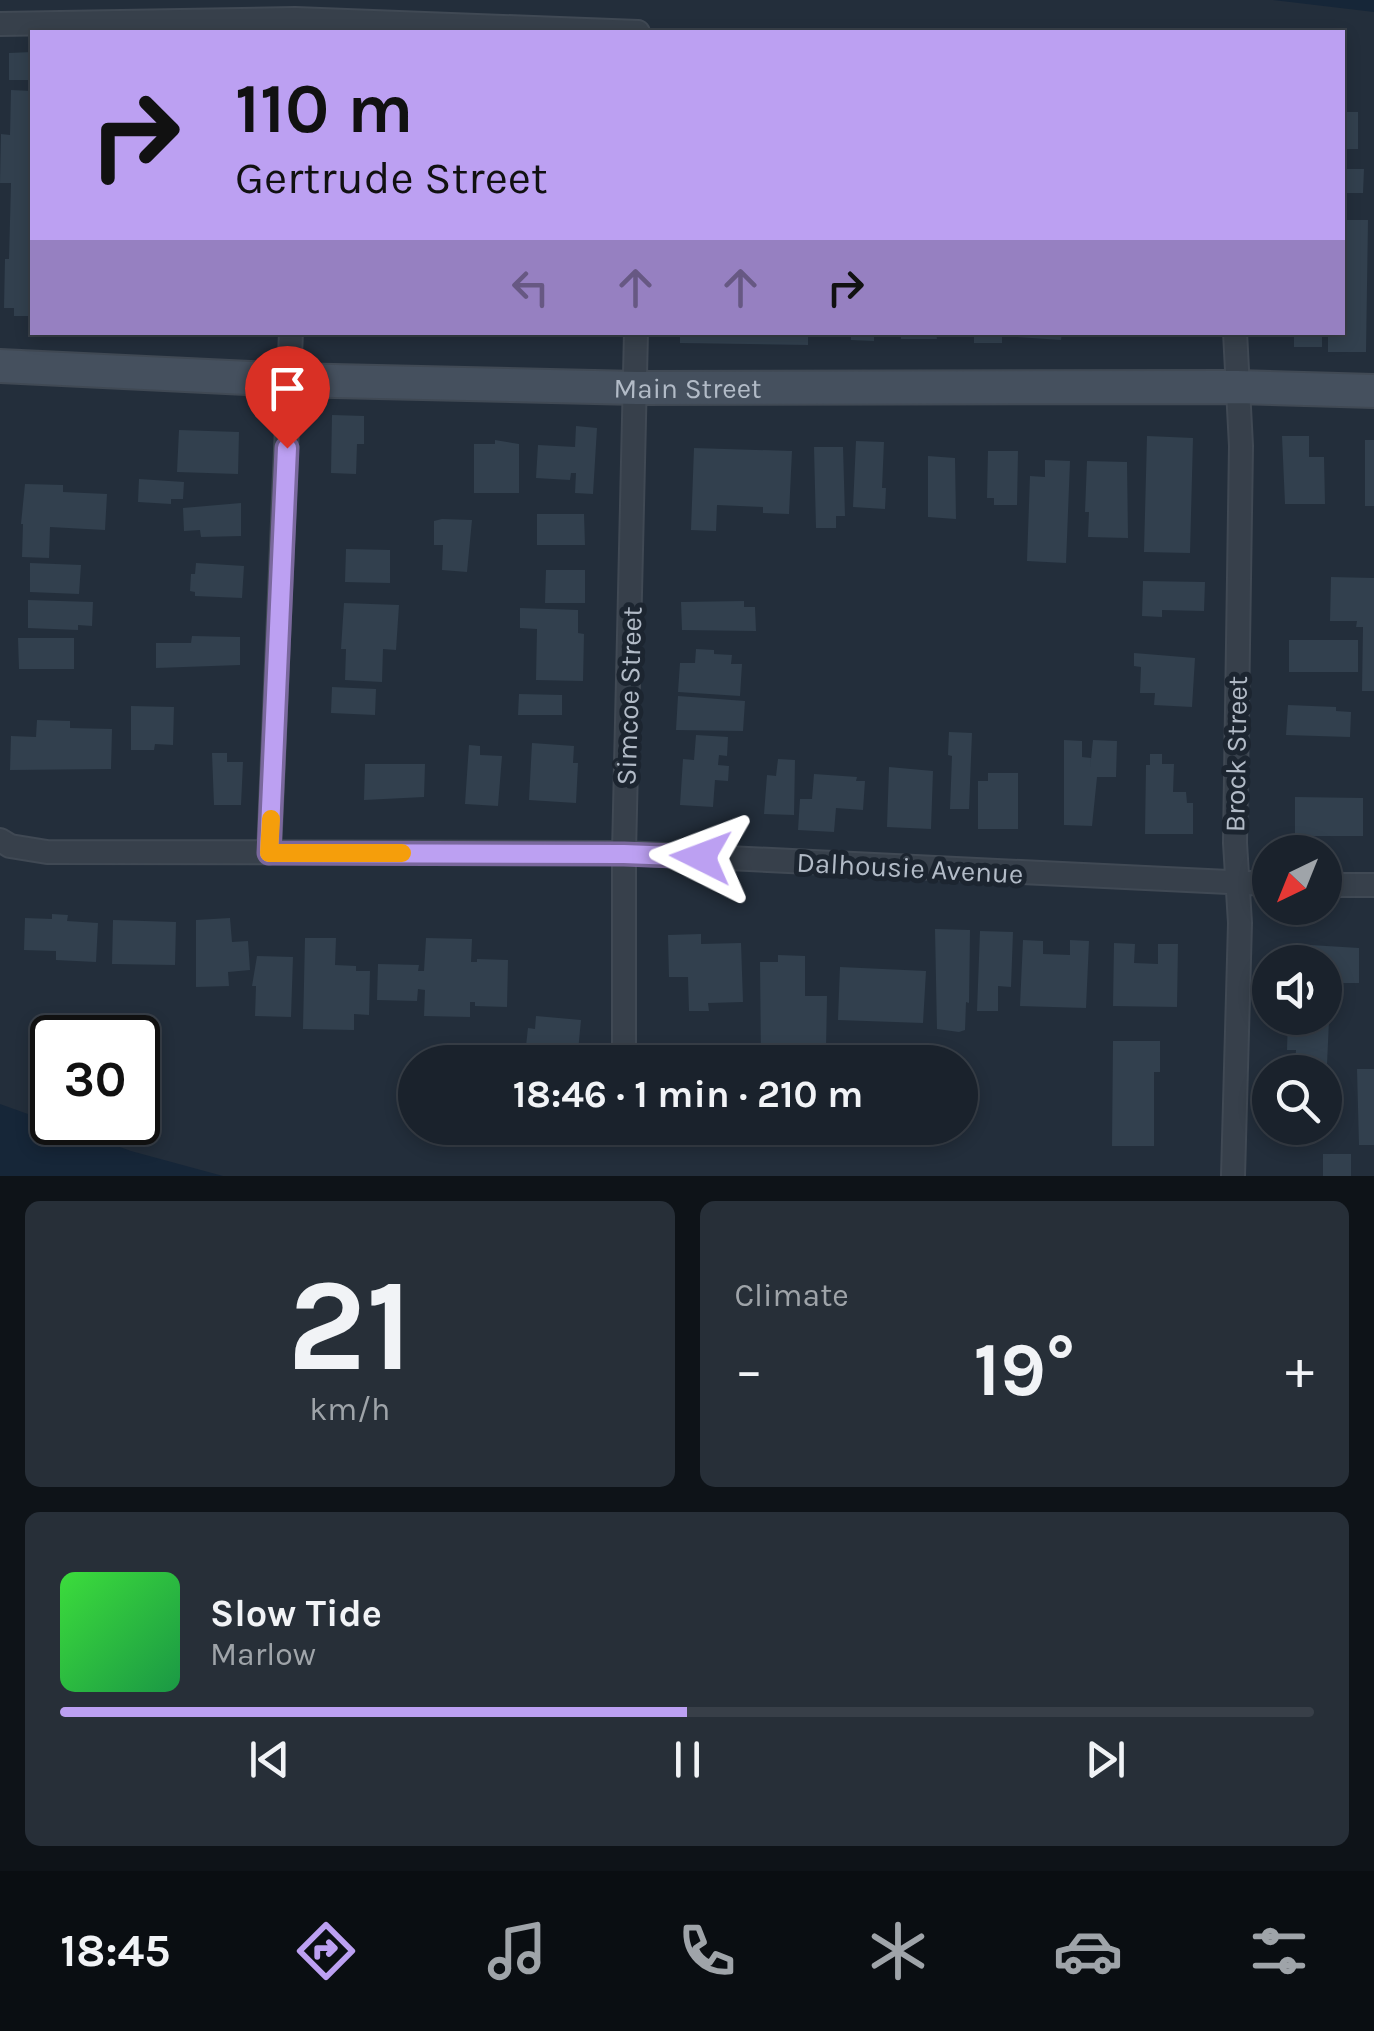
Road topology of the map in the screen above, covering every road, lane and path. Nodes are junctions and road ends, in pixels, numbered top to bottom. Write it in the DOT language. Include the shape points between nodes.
graph roads {
  1 [pos="0,24"];
  2 [pos="294,26"];
  3 [pos="516,30"];
  4 [pos="291,335"];
  5 [pos="636,335"];
  6 [pos="1235,335"];
  7 [pos="0,366"];
  8 [pos="290,380"];
  9 [pos="1236,387"];
  10 [pos="637,388"];
  11 [pos="1374,391"];
  12 [pos="5,843"];
  13 [pos="269,853"];
  14 [pos="624,854"];
  15 [pos="1238,884"];
  16 [pos="1252,884"];
  17 [pos="1342,885"];
  18 [pos="1374,885"];
  19 [pos="624,1045"];
  20 [pos="1233,1176"];
  1 -- 2 [label="street"];
  2 -- 3 [label="street"];
  4 -- 8 [label="street"];
  5 -- 10 [label="street, Simcoe Street"];
  6 -- 9 [label="street, Brock Street"];
  7 -- 8 [label="main road, Main Street"];
  8 -- 10 [label="main road, Main Street"];
  8 -- 13 [label="street"];
  9 -- 10 [label="main road, Main Street"];
  9 -- 11 [label="main road, Main Street"];
  9 -- 15 [label="street, Brock Street"];
  10 -- 14 [label="street, Simcoe Street"];
  12 -- 13 [label="street, Dalhousie Avenue" via="48,852"];
  13 -- 14 [label="street, Dalhousie Avenue"];
  14 -- 15 [label="street, Dalhousie Avenue"];
  14 -- 19 [label="street, Simcoe Street"];
  15 -- 16 [label="street, Dalhousie Avenue"];
  15 -- 20 [label="street, Brock Street"];
  17 -- 18 [label="street"];
}
